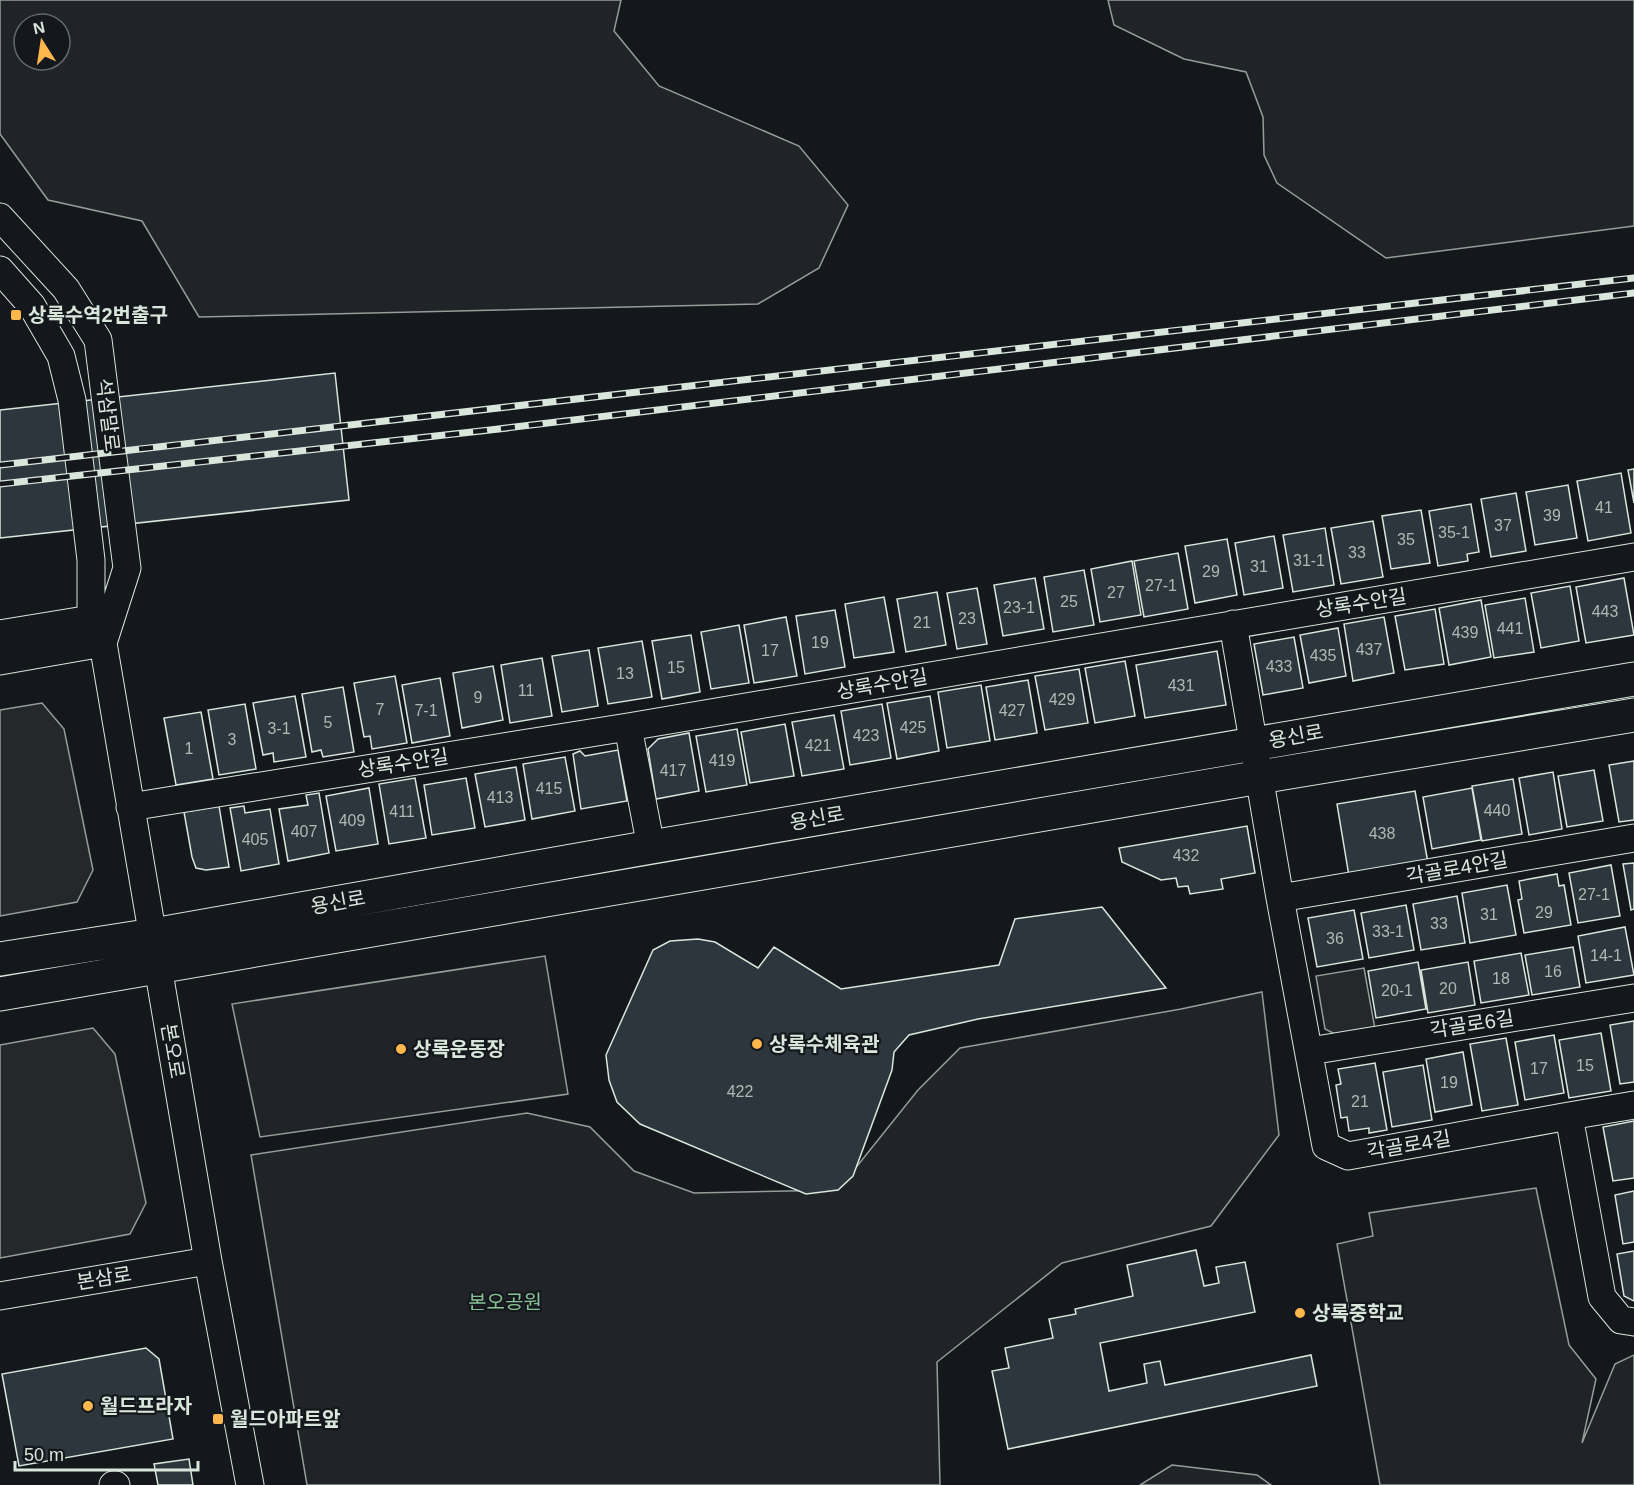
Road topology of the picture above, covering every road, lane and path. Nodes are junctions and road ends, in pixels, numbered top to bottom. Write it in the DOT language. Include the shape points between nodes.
graph roads {
  1 [pos="2,222"];
  2 [pos="0,270"];
  3 [pos="1633,561"];
  4 [pos="91,619"];
  5 [pos="1233,624"];
  6 [pos="0,634"];
  7 [pos="103,644"];
  8 [pos="0,661"];
  9 [pos="1634,679"];
  10 [pos="1634,715"];
  11 [pos="628,727"];
  12 [pos="1254,744"];
  13 [pos="1260,777"];
  14 [pos="130,807"];
  15 [pos="1634,838"];
  16 [pos="651,847"];
  17 [pos="1280,898"];
  18 [pos="153,935"];
  19 [pos="0,959"];
  20 [pos="159,966"];
  21 [pos="0,994"];
  22 [pos="1634,998"];
  23 [pos="1310,1051"];
  24 [pos="1634,1104"];
  25 [pos="1569,1116"];
  26 [pos="208,1261"];
  27 [pos="0,1296"];
  28 [pos="1634,1322"];
  29 [pos="250,1485"];
  1 -- 7 [label="street, 석삼말로" via="66,289 98,340 127,568"];
  2 -- 4 [label="street, 석삼말로" via="32,306 61,356 72,400 91,560"];
  3 -- 5 [label="street, 상록수안길"];
  4 -- 6 [label="street"];
  4 -- 7 [label="street, 본오로"];
  5 -- 11 [label="street, 상록수안길"];
  5 -- 12 [label="street, 각골로4길"];
  7 -- 8 [label="street"];
  7 -- 14 [label="street, 본오로"];
  9 -- 12 [label="main road, 용신로"];
  10 -- 13 [label="main road, 용신로"];
  11 -- 14 [label="street, 상록수안길"];
  11 -- 16 [label="street"];
  12 -- 13 [label="street, 각골로4길"];
  12 -- 16 [label="main road, 용신로"];
  13 -- 17 [label="street, 각골로4길"];
  13 -- 20 [label="main road, 용신로"];
  14 -- 18 [label="street, 본오로"];
  15 -- 17 [label="street, 각골로4안길"];
  16 -- 18 [label="main road, 용신로"];
  17 -- 23 [label="street, 각골로4길"];
  18 -- 19 [label="main road, 용신로"];
  18 -- 20 [label="street, 본오로"];
  20 -- 21 [label="main road, 용신로"];
  20 -- 26 [label="street, 본오로"];
  22 -- 23 [label="street, 각골로6길"];
  23 -- 25 [label="street, 각골로4길" via="1326,1146 1348,1156"];
  24 -- 25 [label="street"];
  25 -- 28 [label="street" via="1602,1298 1621,1320"];
  26 -- 27 [label="street, 본삼로"];
  26 -- 29 [label="street, 본오로"];
}
